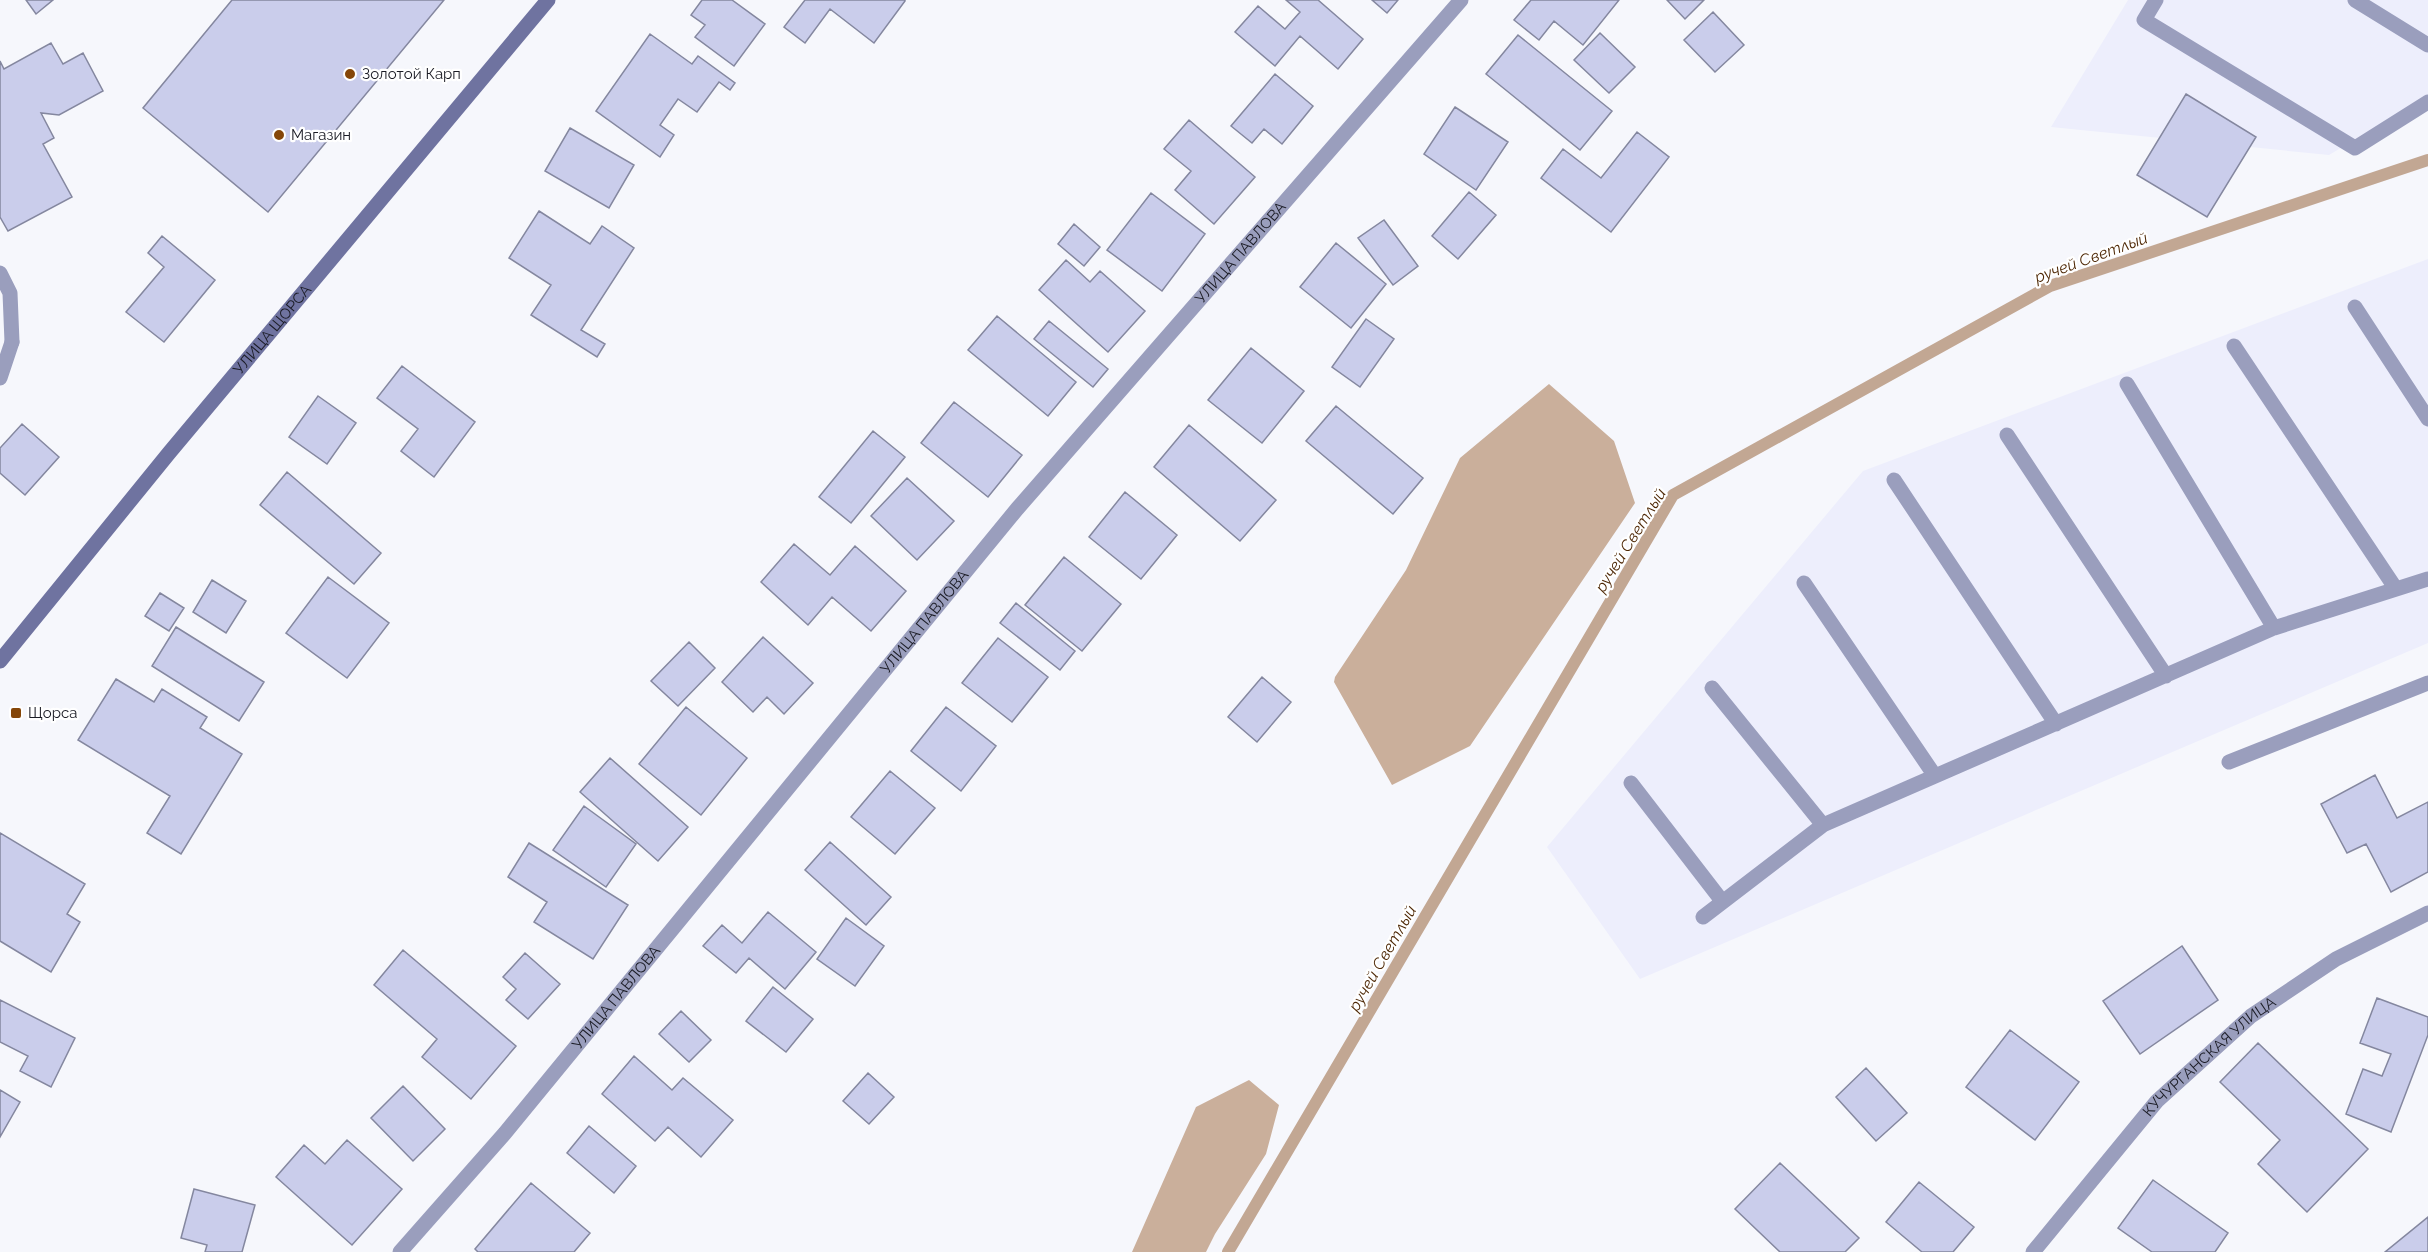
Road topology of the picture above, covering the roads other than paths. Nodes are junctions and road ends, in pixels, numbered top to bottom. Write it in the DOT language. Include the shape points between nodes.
graph roads {
  1 [pos="548,0"];
  2 [pos="1461,0"];
  3 [pos="2156,0"];
  4 [pos="2355,0"];
  5 [pos="2428,45"];
  6 [pos="2428,102"];
  7 [pos="0,273"];
  8 [pos="2355,307"];
  9 [pos="2234,346"];
  10 [pos="0,378"];
  11 [pos="2127,384"];
  12 [pos="2428,419"];
  13 [pos="2007,435"];
  14 [pos="1894,480"];
  15 [pos="2428,579"];
  16 [pos="1804,583"];
  17 [pos="2396,589"];
  18 [pos="2274,628"];
  19 [pos="0,661"];
  20 [pos="2166,676"];
  21 [pos="2428,683"];
  22 [pos="1712,688"];
  23 [pos="2056,724"];
  24 [pos="2229,762"];
  25 [pos="1935,776"];
  26 [pos="1631,783"];
  27 [pos="1823,825"];
  28 [pos="1722,901"];
  29 [pos="2428,913"];
  30 [pos="1703,917"];
  31 [pos="400,1252"];
  32 [pos="2033,1252"];
  1 -- 19 [label="street, УЛИЦА ЩОРСА"];
  2 -- 31 [label="street, УЛИЦА ПАВЛОВА" via="1017,509 506,1133"];
  3 -- 6 [label="street" via="2144,20 2355,148"];
  4 -- 5 [label="street"];
  7 -- 10 [label="street" via="10,293 12,342"];
  8 -- 12 [label="street"];
  9 -- 17 [label="street"];
  11 -- 18 [label="street"];
  13 -- 20 [label="street"];
  14 -- 23 [label="street"];
  15 -- 17 [label="street"];
  16 -- 25 [label="street"];
  17 -- 18 [label="street"];
  18 -- 20 [label="street"];
  20 -- 23 [label="street"];
  21 -- 24 [label="street"];
  22 -- 27 [label="street"];
  23 -- 25 [label="street"];
  25 -- 27 [label="street"];
  26 -- 28 [label="street"];
  27 -- 28 [label="street"];
  28 -- 30 [label="street"];
  29 -- 32 [label="street, КУЧУРГАНСКАЯ УЛИЦА" via="2336,959 2252,1016 2157,1101"];
}
